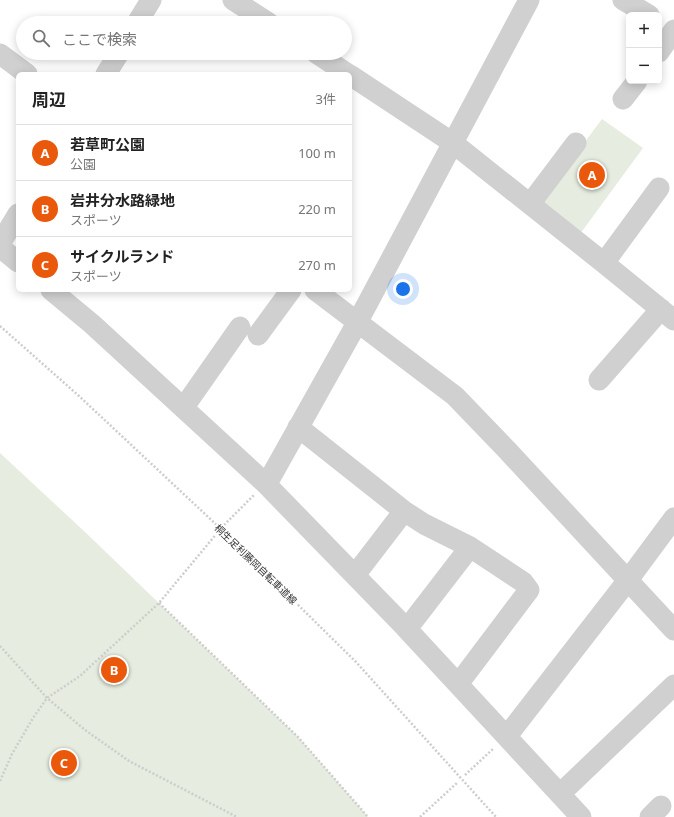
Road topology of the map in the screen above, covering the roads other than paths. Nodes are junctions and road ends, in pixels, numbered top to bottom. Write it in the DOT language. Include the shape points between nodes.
graph roads {
  1 [pos="151,0"];
  2 [pos="234,0"];
  3 [pos="529,0"];
  4 [pos="623,0"];
  5 [pos="644,12"];
  6 [pos="141,16"];
  7 [pos="259,16"];
  8 [pos="662,23"];
  9 [pos="674,30"];
  10 [pos="662,48"];
  11 [pos="0,54"];
  12 [pos="115,60"];
  13 [pos="326,60"];
  14 [pos="24,72"];
  15 [pos="107,72"];
  16 [pos="344,72"];
  17 [pos="352,77"];
  18 [pos="635,84"];
  19 [pos="623,99"];
  20 [pos="453,143"];
  21 [pos="576,143"];
  22 [pos="659,188"];
  23 [pos="530,204"];
  24 [pos="16,218"];
  25 [pos="0,246"];
  26 [pos="16,260"];
  27 [pos="604,263"];
  28 [pos="53,292"];
  29 [pos="289,292"];
  30 [pos="318,292"];
  31 [pos="669,314"];
  32 [pos="357,322"];
  33 [pos="599,380"];
  34 [pos="184,407"];
  35 [pos="298,427"];
  36 [pos="260,489"];
  37 [pos="404,511"];
  38 [pos="674,518"];
  39 [pos="470,547"];
  40 [pos="355,575"];
  41 [pos="628,580"];
  42 [pos="405,627"];
  43 [pos="674,630"];
  44 [pos="458,683"];
  45 [pos="674,685"];
  46 [pos="507,736"];
  47 [pos="560,794"];
  48 [pos="581,817"];
  1 -- 6 [label="street"];
  2 -- 7 [label="street"];
  3 -- 20 [label="street"];
  4 -- 5 [label="street"];
  8 -- 9 [label="street"];
  9 -- 10 [label="street"];
  11 -- 14 [label="street"];
  12 -- 15 [label="street"];
  13 -- 16 [label="street"];
  17 -- 20 [label="street"];
  18 -- 19 [label="street"];
  20 -- 23 [label="street"];
  20 -- 32 [label="street"];
  21 -- 23 [label="street"];
  22 -- 27 [label="street"];
  23 -- 27 [label="street"];
  24 -- 25 [label="street"];
  25 -- 26 [label="street"];
  27 -- 31 [label="street"];
  28 -- 34 [label="street"];
  29 -- 34 [label="street" via="249,331"];
  30 -- 32 [label="street"];
  31 -- 33 [label="street"];
  32 -- 35 [label="street"];
  32 -- 41 [label="street" via="455,396"];
  34 -- 36 [label="street"];
  35 -- 36 [label="street" via="269,480"];
  35 -- 37 [label="street"];
  36 -- 40 [label="street"];
  37 -- 39 [label="street"];
  37 -- 40 [label="street"];
  38 -- 41 [label="street"];
  39 -- 42 [label="street" via="413,621"];
  39 -- 44 [label="street" via="523,582 529,590"];
  40 -- 42 [label="street"];
  41 -- 43 [label="street"];
  41 -- 46 [label="street"];
  42 -- 44 [label="street"];
  44 -- 46 [label="street"];
  45 -- 47 [label="street"];
  46 -- 47 [label="street"];
  47 -- 48 [label="street"];
}
